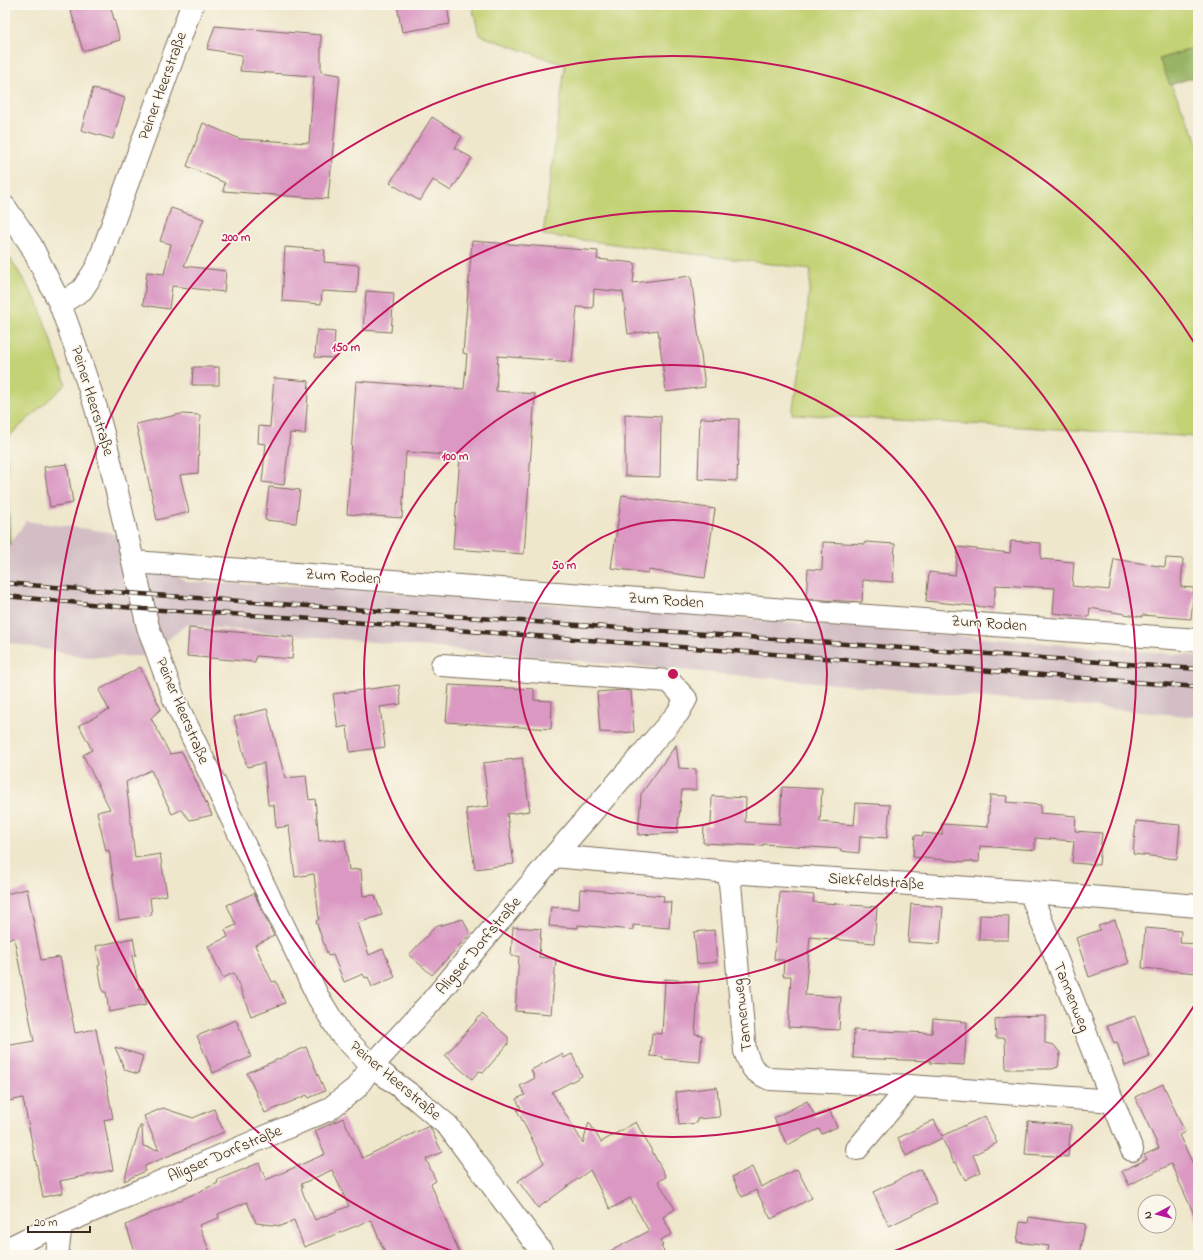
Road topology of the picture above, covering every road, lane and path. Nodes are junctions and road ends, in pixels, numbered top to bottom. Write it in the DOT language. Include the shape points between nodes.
graph roads {
  1 [pos="192,5"];
  2 [pos="5,207"];
  3 [pos="60,304"];
  4 [pos="134,562"];
  5 [pos="1198,640"];
  6 [pos="442,665"];
  7 [pos="554,856"];
  8 [pos="728,872"];
  9 [pos="1030,892"];
  10 [pos="1198,906"];
  11 [pos="372,1066"];
  12 [pos="910,1086"];
  13 [pos="1113,1101"];
  14 [pos="858,1149"];
  15 [pos="1132,1150"];
  16 [pos="61,1225"];
  17 [pos="5,1250"];
  18 [pos="57,1255"];
  19 [pos="544,1255"];
  1 -- 3 [label="street, Peiner Heerstraße" via="97,268 82,290"];
  2 -- 3 [label="street" via="31,245"];
  3 -- 4 [label="street, Peiner Heerstraße" via="96,408"];
  4 -- 5 [label="street, Zum Roden"];
  4 -- 11 [label="street, Peiner Heerstraße" via="148,627 174,700 318,997 340,1033"];
  6 -- 7 [label="street, Aligser Dorfstraße" via="669,680 686,699 678,713"];
  7 -- 8 [label="street, Siekfeldstraße"];
  7 -- 11 [label="street, Aligser Dorfstraße" via="431,1002"];
  8 -- 9 [label="street, Siekfeldstraße"];
  8 -- 12 [label="street, Tannenweg" via="745,1051 749,1063 758,1074 770,1079"];
  9 -- 10 [label="street, Siekfeldstraße"];
  9 -- 13 [label="street, Tannenweg"];
  11 -- 16 [label="street, Aligser Dorfstraße" via="356,1088 328,1110"];
  11 -- 19 [label="street, Peiner Heerstraße" via="448,1126"];
  12 -- 13 [label="street, Tannenweg"];
  12 -- 14 [label="street"];
  13 -- 15 [label="street, Tannenweg"];
  16 -- 17 [label="street, Aligser Dorfstraße"];
  16 -- 18 [label="street"];
}
